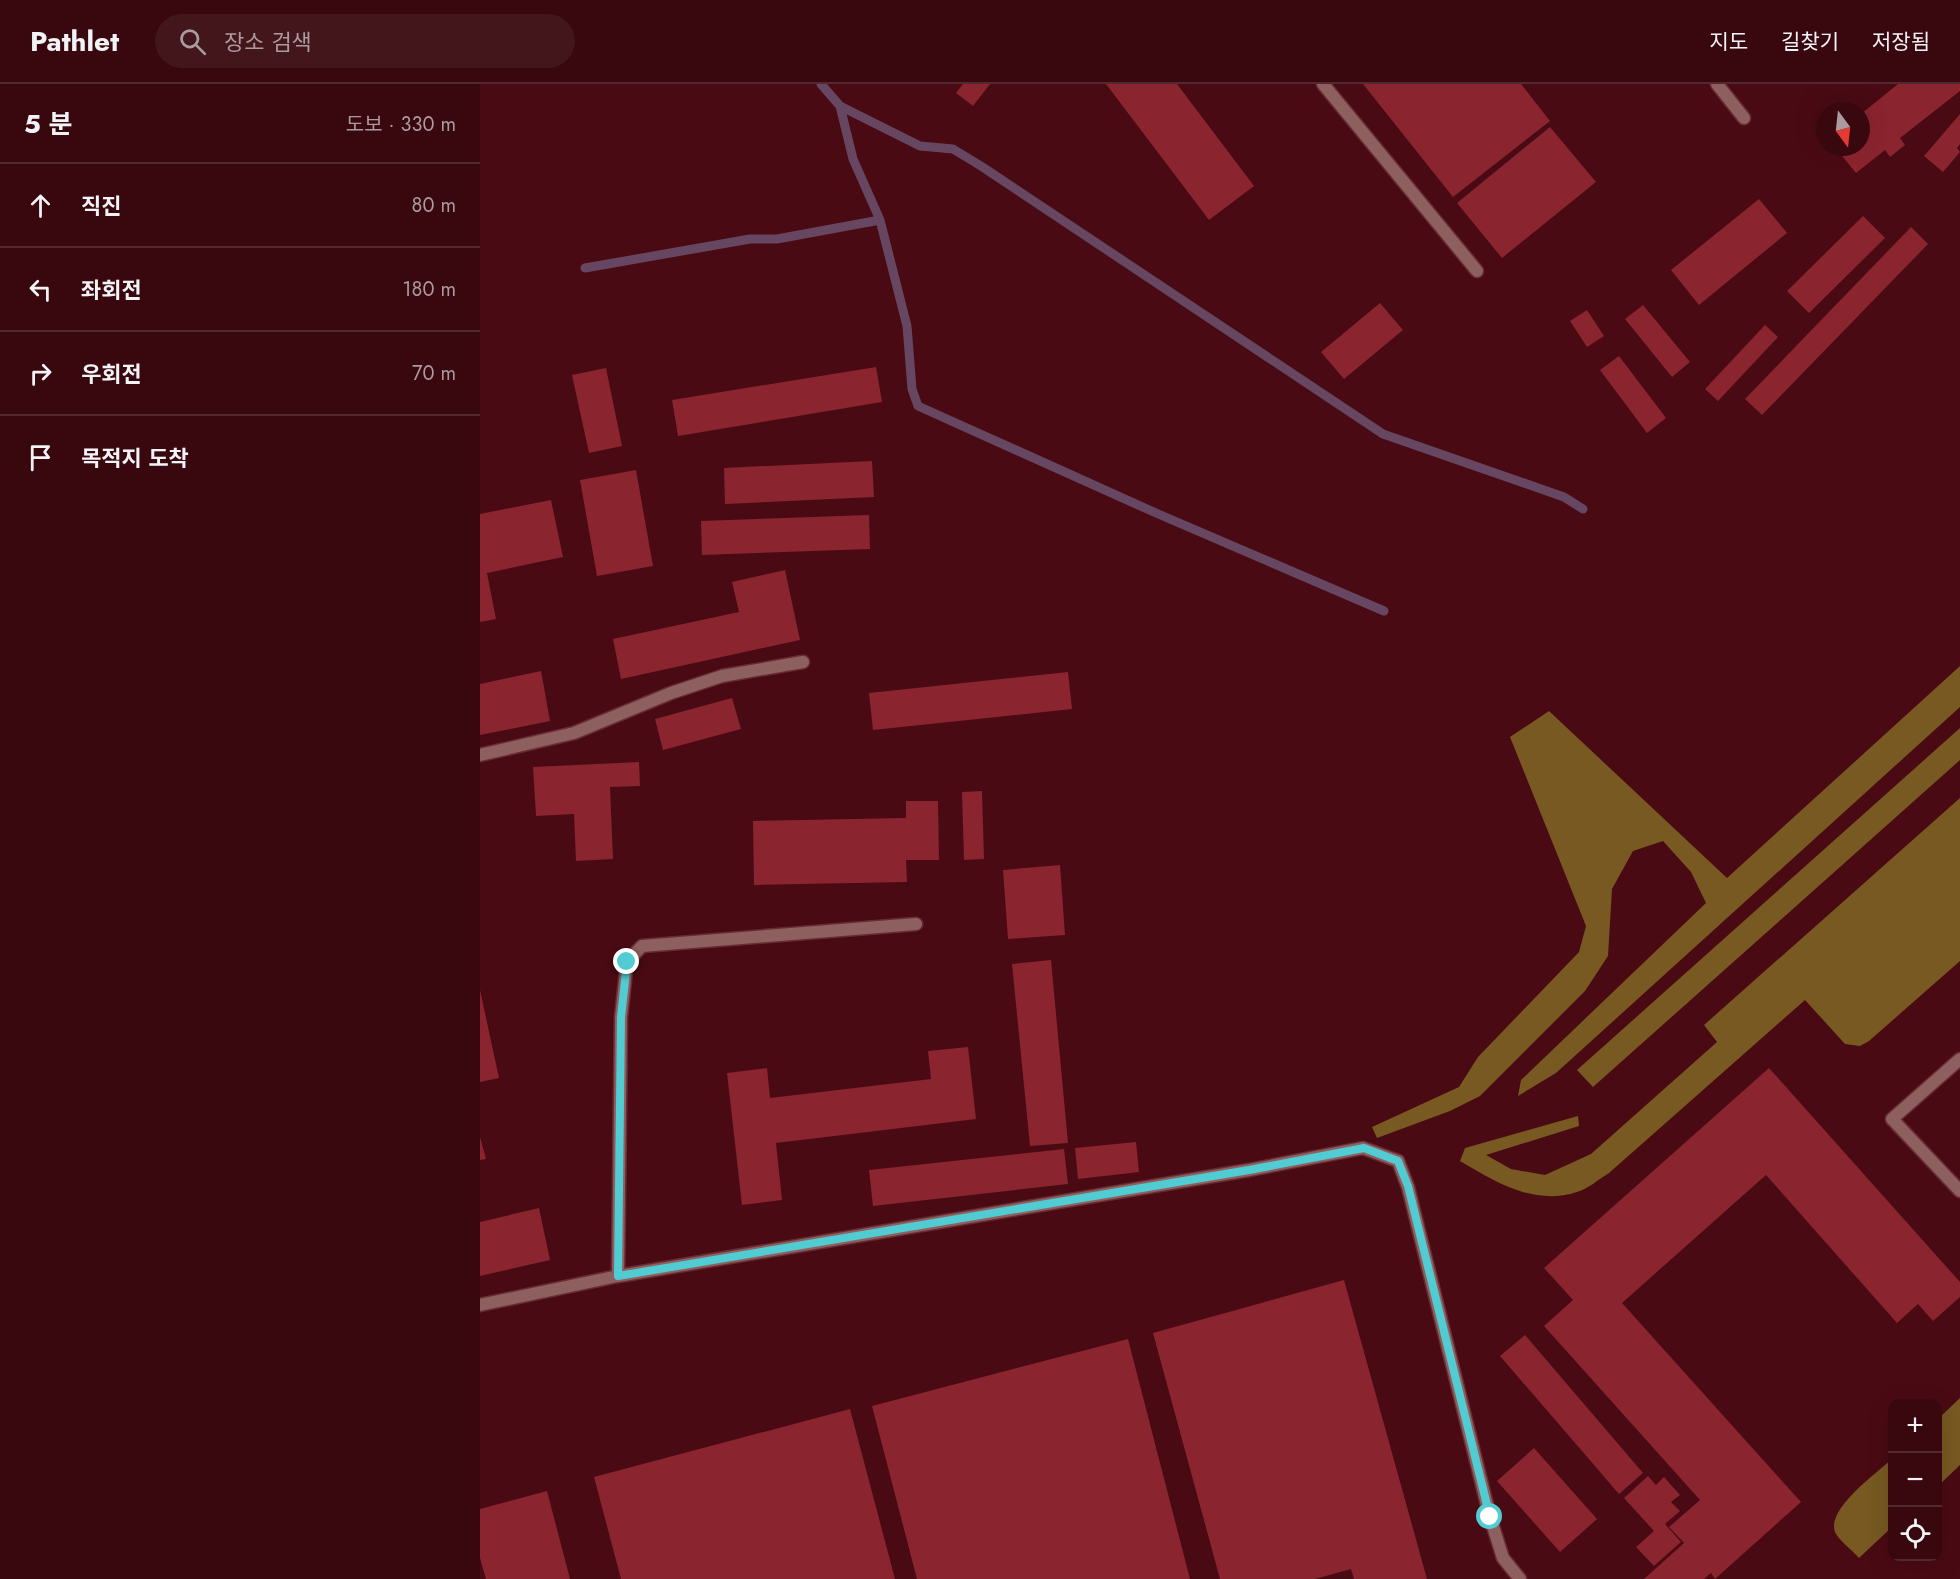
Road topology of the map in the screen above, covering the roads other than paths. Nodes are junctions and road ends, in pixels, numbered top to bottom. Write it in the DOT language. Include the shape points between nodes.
graph roads {
  1 [pos="1323,84"];
  2 [pos="1717,84"];
  3 [pos="1744,118"];
  4 [pos="1476,271"];
  5 [pos="803,662"];
  6 [pos="480,755"];
  7 [pos="916,924"];
  8 [pos="1960,1059"];
  9 [pos="1960,1191"];
  10 [pos="618,1276"];
  11 [pos="480,1305"];
  12 [pos="1520,1579"];
  1 -- 4 [label="street"];
  2 -- 3 [label="street"];
  5 -- 6 [label="street" via="722,676 574,733"];
  7 -- 10 [label="street" via="642,946 627,962 621,1017"];
  8 -- 9 [label="street" via="1892,1119"];
  10 -- 11 [label="street"];
  10 -- 12 [label="street" via="1364,1148 1398,1161 1408,1186 1490,1517 1503,1558"];
}
